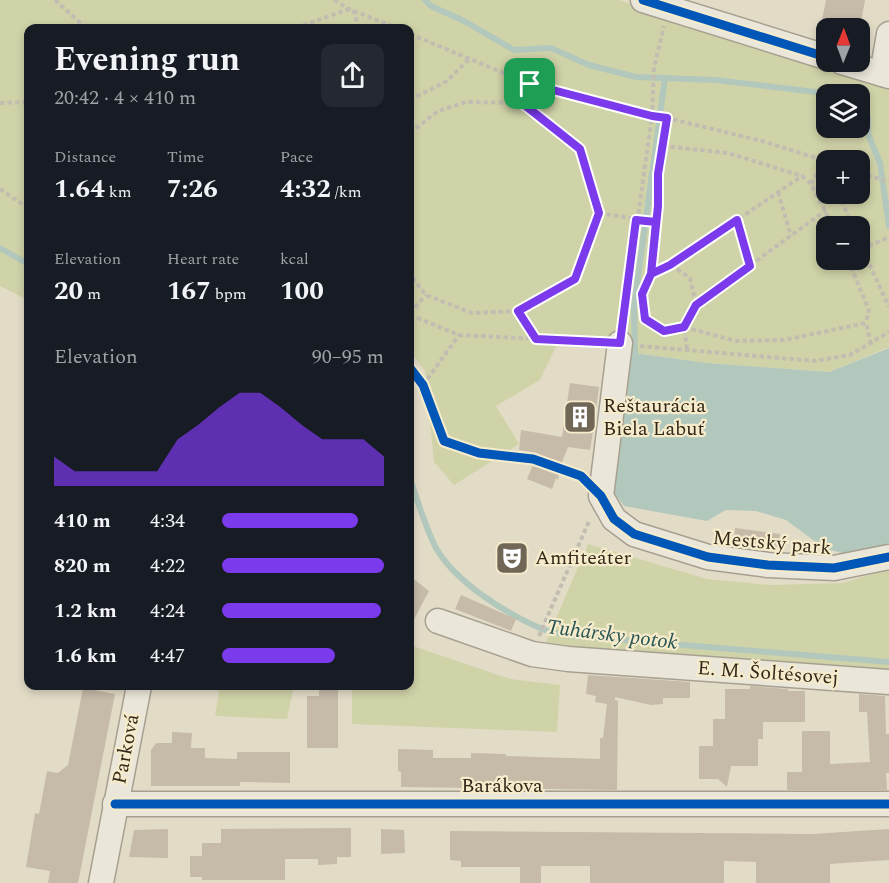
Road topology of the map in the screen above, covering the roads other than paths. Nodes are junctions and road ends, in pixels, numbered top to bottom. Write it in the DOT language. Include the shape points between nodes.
graph roads {
  1 [pos="653,2"];
  2 [pos="889,34"];
  3 [pos="816,54"];
  4 [pos="870,70"];
  5 [pos="886,75"];
  6 [pos="631,345"];
  7 [pos="889,556"];
  8 [pos="438,621"];
  9 [pos="889,682"];
  10 [pos="137,690"];
  11 [pos="115,804"];
  12 [pos="889,804"];
  13 [pos="102,883"];
  1 -- 3 [label="street"];
  2 -- 5 [label="street"];
  4 -- 5 [label="street"];
  6 -- 7 [label="street, Mestský park" via="601,496 614,519 634,534 708,557 768,565 834,567"];
  8 -- 9 [label="street, E. M. Šoltésovej" via="532,654 568,659"];
  10 -- 11 [label="street, Parková"];
  11 -- 12 [label="street, Barákova"];
  11 -- 13 [label="street, Parková"];
}
